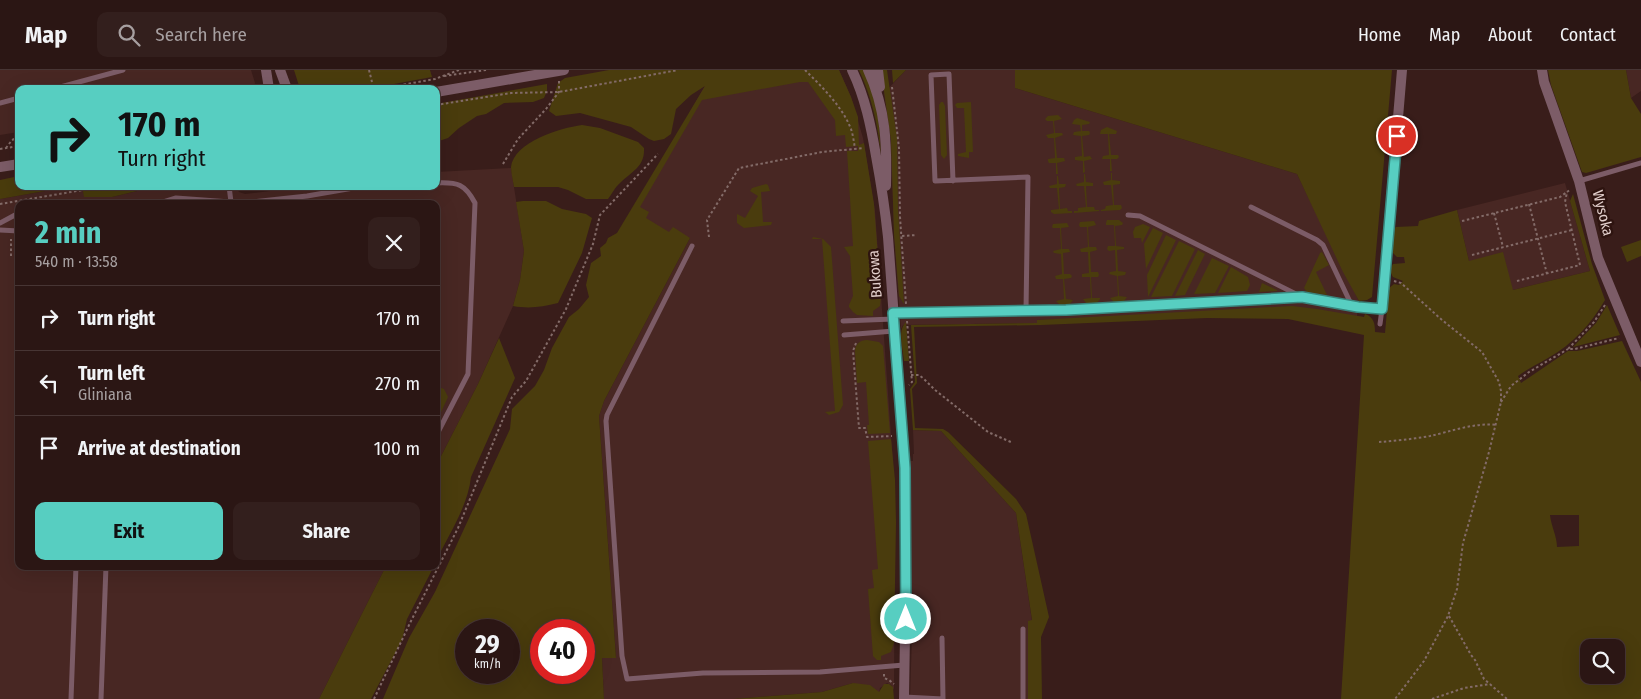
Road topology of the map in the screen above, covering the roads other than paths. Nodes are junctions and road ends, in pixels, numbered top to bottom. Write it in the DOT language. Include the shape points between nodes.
graph roads {
  1 [pos="122,70"];
  2 [pos="266,70"];
  3 [pos="280,70"];
  4 [pos="561,70"];
  5 [pos="852,70"];
  6 [pos="868,70"];
  7 [pos="878,70"];
  8 [pos="1402,70"];
  9 [pos="1542,70"];
  10 [pos="68,85"];
  11 [pos="269,85"];
  12 [pos="286,85"];
  13 [pos="440,91"];
  14 [pos="15,99"];
  15 [pos="0,103"];
  16 [pos="883,113"];
  17 [pos="1641,163"];
  18 [pos="15,165"];
  19 [pos="0,167"];
  20 [pos="953,181"];
  21 [pos="440,183"];
  22 [pos="1580,184"];
  23 [pos="342,190"];
  24 [pos="170,200"];
  25 [pos="204,200"];
  26 [pos="271,200"];
  27 [pos="885,206"];
  28 [pos="1251,207"];
  29 [pos="15,216"];
  30 [pos="1128,216"];
  31 [pos="0,223"];
  32 [pos="0,230"];
  33 [pos="15,230"];
  34 [pos="692,246"];
  35 [pos="1383,296"];
  36 [pos="1302,297"];
  37 [pos="1352,306"];
  38 [pos="1382,309"];
  39 [pos="1026,311"];
  40 [pos="893,316"];
  41 [pos="843,321"];
  42 [pos="1380,324"];
  43 [pos="894,331"];
  44 [pos="844,336"];
  45 [pos="1641,362"];
  46 [pos="440,428"];
  47 [pos="76,570"];
  48 [pos="106,570"];
  49 [pos="1023,629"];
  50 [pos="942,638"];
  51 [pos="905,665"];
  52 [pos="904,698"];
  53 [pos="71,699"];
  54 [pos="101,699"];
  55 [pos="943,699"];
  56 [pos="1023,699"];
  1 -- 10 [label="lane"];
  2 -- 11 [label="street"];
  3 -- 12 [label="street"];
  4 -- 13 [label="street"];
  5 -- 27 [label="street, Bukowa" via="870,123"];
  6 -- 16 [label="street, Bukowa"];
  7 -- 16 [label="street"];
  8 -- 35 [label="street"];
  9 -- 22 [label="street, Wysoka"];
  14 -- 15 [label="lane"];
  16 -- 27 [label="street, Bukowa" via="887,156"];
  17 -- 22 [label="lane"];
  18 -- 19 [label="street"];
  20 -- 20 [label="lane" via="936,182 931,75 949,74"];
  20 -- 39 [label="lane" via="1028,177"];
  21 -- 46 [label="lane" via="458,184 468,191 475,203 468,374"];
  22 -- 45 [label="street, Wysoka" via="1598,258"];
  23 -- 26 [label="lane"];
  24 -- 25 [label="lane"];
  27 -- 40 [label="street, Bukowa"];
  28 -- 37 [label="lane" via="1323,245"];
  29 -- 31 [label="lane"];
  30 -- 36 [label="lane" via="1140,216"];
  32 -- 33 [label="lane"];
  34 -- 51 [label="lane" via="609,409 606,421 622,656 627,679 820,672"];
  35 -- 38 [label="lane"];
  36 -- 37 [label="lane"];
  36 -- 39 [label="lane"];
  37 -- 38 [label="lane"];
  38 -- 42 [label="lane"];
  39 -- 40 [label="lane"];
  40 -- 41 [label="lane"];
  40 -- 43 [label="street, Bukowa"];
  43 -- 44 [label="lane"];
  43 -- 51 [label="street, Bukowa" via="905,468"];
  47 -- 53 [label="lane"];
  48 -- 54 [label="lane"];
  49 -- 56 [label="lane"];
  50 -- 55 [label="lane"];
  51 -- 52 [label="street, Bukowa"];
  52 -- 55 [label="lane"];
}
